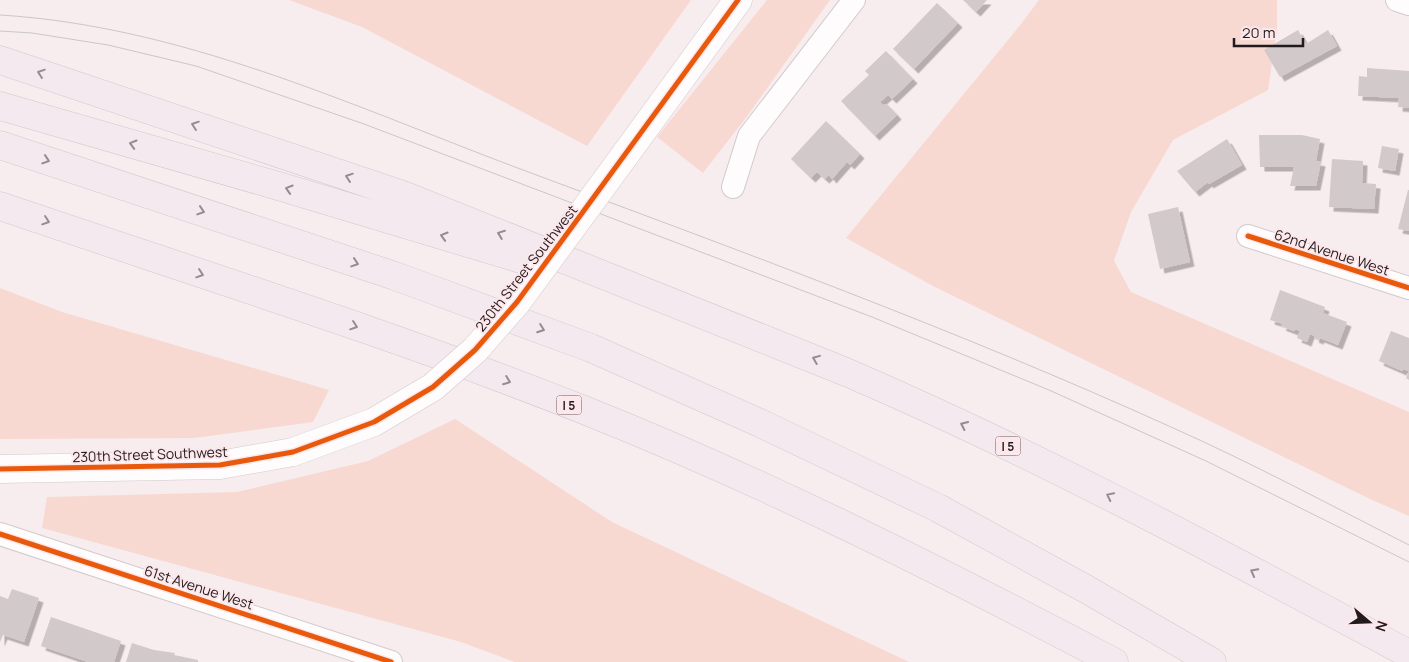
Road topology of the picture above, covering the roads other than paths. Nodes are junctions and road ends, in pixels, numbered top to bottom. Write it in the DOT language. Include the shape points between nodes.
graph roads {
  1 [pos="738,0"];
  2 [pos="854,0"];
  3 [pos="1397,0"];
  4 [pos="1409,4"];
  5 [pos="0,60"];
  6 [pos="0,106"];
  7 [pos="0,145"];
  8 [pos="733,187"];
  9 [pos="0,206"];
  10 [pos="1248,236"];
  11 [pos="1409,288"];
  12 [pos="709,316"];
  13 [pos="0,469"];
  14 [pos="0,534"];
  15 [pos="1409,654"];
  16 [pos="391,662"];
  17 [pos="1114,662"];
  18 [pos="1212,662"];
  1 -- 13 [label="street, 230th Street Southwest, bridge" via="517,302 475,350 433,387 374,422 293,452 220,465"];
  2 -- 8 [label="street" via="749,136"];
  3 -- 4 [label="street"];
  12 -- 5 [label="highway, I 5, one-way" via="403,195"];
  12 -- 6 [label="highway, one-way"];
  7 -- 18 [label="highway, one-way" via="395,276 591,348 760,423 938,508"];
  9 -- 17 [label="highway, I 5, one-way" via="417,348 588,412 794,501"];
  10 -- 11 [label="street, 62nd Avenue West"];
  15 -- 12 [label="highway, I 5, one-way" via="1125,504 986,435 855,375"];
  14 -- 16 [label="street, 61st Avenue West"];
}
